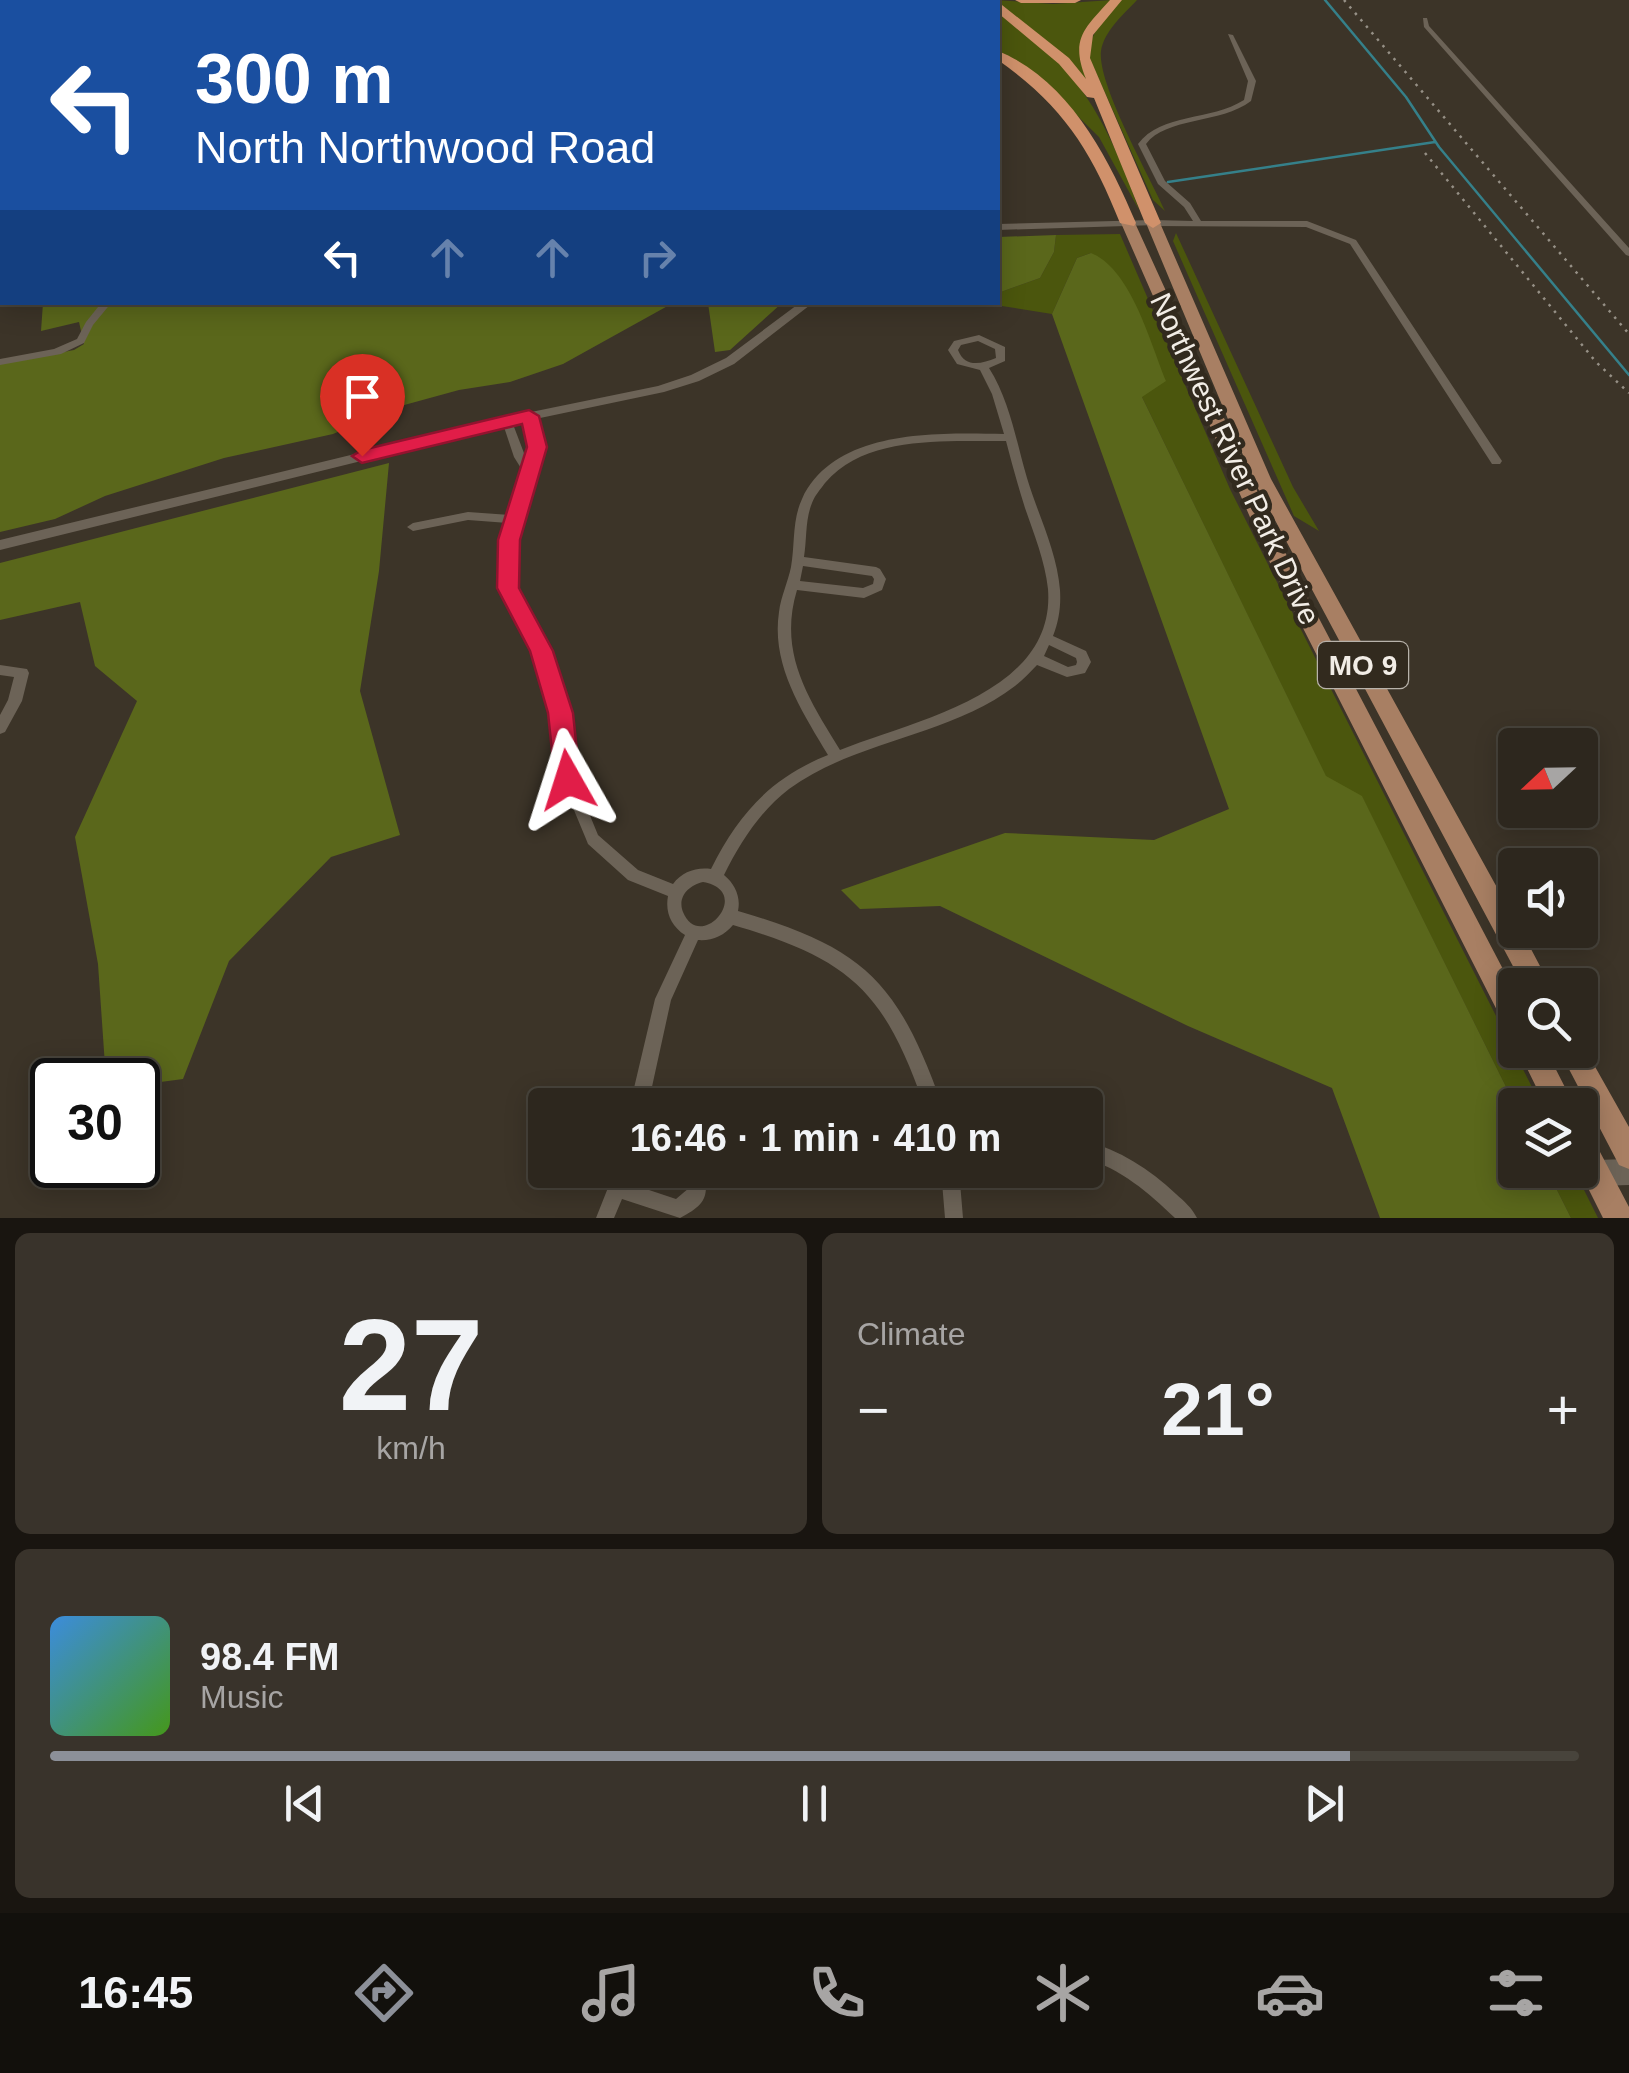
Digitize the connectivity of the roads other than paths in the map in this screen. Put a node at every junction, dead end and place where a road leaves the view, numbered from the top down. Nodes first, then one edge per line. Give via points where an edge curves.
1 (1022, 0) edge
2 (1075, 0) edge
3 (1116, 0) edge
4 (1000, 10) edge
5 (1425, 18) dead end
6 (1230, 35) dead end
7 (1000, 56) edge
8 (1104, 108) junction
9 (1128, 223) junction
10 (1152, 223) junction
11 (1198, 224) junction
12 (1000, 227) edge
13 (1629, 253) edge
14 (105, 305) edge
15 (805, 305) edge
16 (0, 362) edge
17 (983, 367) junction
18 (529, 416) junction
19 (507, 421) junction
20 (1010, 438) junction
21 (1496, 461) dead end
22 (532, 476) junction
23 (516, 520) junction
24 (413, 526) dead end
25 (0, 545) edge
26 (798, 562) junction
27 (792, 584) junction
28 (1046, 638) junction
29 (1035, 658) junction
30 (0, 670) edge
31 (0, 728) edge
32 (835, 754) junction
33 (716, 878) junction
34 (676, 893) junction
35 (729, 916) junction
36 (694, 932) junction
37 (1528, 968) edge
38 (1498, 986) edge
39 (1582, 1068) edge
40 (642, 1088) edge
41 (927, 1088) edge
42 (1103, 1153) edge
43 (1629, 1155) edge
44 (1598, 1172) edge
45 (1629, 1172) edge
46 (1598, 1178) edge
47 (618, 1188) edge
48 (638, 1188) edge
49 (698, 1188) edge
50 (952, 1188) edge
51 (605, 1218) edge
52 (954, 1218) edge
53 (1188, 1218) edge
54 (1619, 1218) edge

1 - 2 highway
3 - 8 highway via 1091,28 1084,48
4 - 8 highway, MO 9 via 1064,61
5 - 13 street
6 - 11 street via 1252,81 1248,100 1214,118 1158,127 1142,144 1160,182 1187,204
7 - 9 highway, Northwest River Park Drive / MO 9 via 1082,127
8 - 10 highway, Northwest River Park Drive / MO 9
9 - 10 street
9 - 12 street
9 - 38 main road, Northwest River Park Drive / MO 9 via 1281,566
10 - 11 street
10 - 37 main road, Northwest River Park Drive / MO 9 via 1262,479
11 - 21 street via 1307,224 1353,242
14 - 16 street via 81,342
15 - 18 street via 696,378
17 - 17 street via 1001,358 996,344 973,338 954,346 959,361
17 - 20 street
18 - 19 street
18 - 22 street via 537,447
19 - 22 street
19 - 25 street
20 - 26 street via 899,441 850,458 810,494
20 - 28 street via 1054,595
22 - 23 street
23 - 24 street via 468,516
23 - 34 street via 508,588 542,651 560,713 568,780 593,840 633,875
26 - 27 street
26 - 27 street via 876,572 878,587 864,593
27 - 32 street via 784,635 788,664
28 - 29 street
28 - 29 street via 1084,662 1067,672
29 - 32 street via 983,701
30 - 31 street via 22,673 22,683
32 - 33 street via 786,783 746,823
33 - 34 street via 690,880
33 - 35 street via 730,891
34 - 36 street via 678,921
35 - 36 street via 714,930
35 - 41 street via 790,932 850,965 905,1030
36 - 40 street via 663,999
39 - 43 main road
42 - 53 street via 1149,1180
44 - 45 main road
46 - 54 main road
47 - 51 street
48 - 49 street via 679,1209
50 - 52 street

